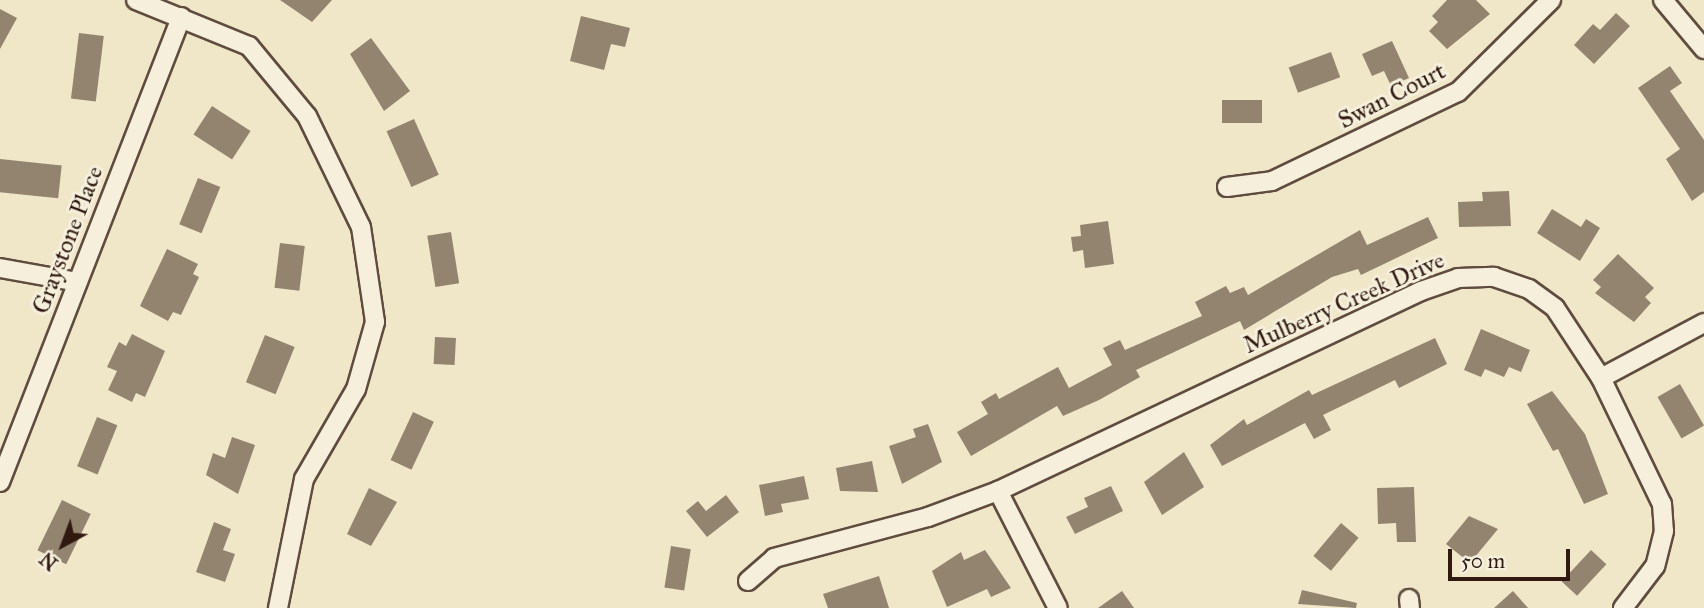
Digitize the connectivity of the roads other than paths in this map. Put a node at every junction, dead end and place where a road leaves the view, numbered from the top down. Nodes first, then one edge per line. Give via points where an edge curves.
1 (136, 0) edge
2 (1551, 0) edge
3 (1663, 0) edge
4 (181, 17) junction
5 (1704, 50) edge
6 (1227, 187) dead end
7 (0, 268) edge
8 (78, 282) junction
9 (1704, 323) edge
10 (1601, 378) junction
11 (0, 482) edge
12 (998, 491) junction
13 (748, 581) dead end
14 (278, 608) edge
15 (1058, 608) edge
16 (1623, 608) edge

1 - 4 street
2 - 6 street, Swan Court via 1458,92 1272,181
3 - 5 street
4 - 8 street, Graystone Place
4 - 14 street via 249,46 307,117 361,227 374,322 356,389 304,480
7 - 8 street
8 - 11 street, Graystone Place
9 - 10 street
10 - 12 street, Mulberry Creek Drive via 1555,308 1529,289 1494,277 1458,278
10 - 16 street, Mulberry Creek Drive via 1662,504 1664,531 1655,566
12 - 13 street, Mulberry Creek Drive via 928,517 774,558
12 - 15 street

